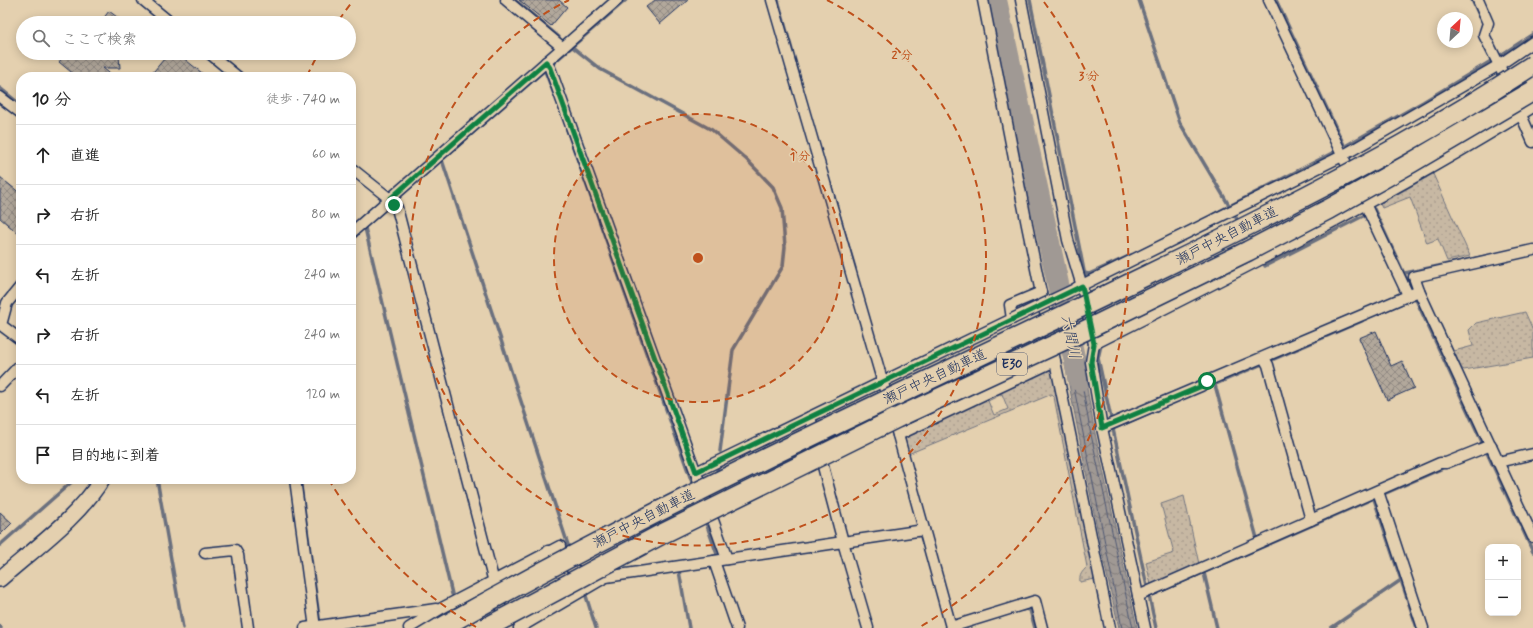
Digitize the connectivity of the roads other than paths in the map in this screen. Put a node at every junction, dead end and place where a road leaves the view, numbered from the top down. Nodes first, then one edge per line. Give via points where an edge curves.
1 (143, 0) edge
2 (506, 0) edge
3 (617, 0) edge
4 (772, 0) edge
5 (983, 0) edge
6 (1021, 0) edge
7 (1269, 0) edge
8 (1478, 0) edge
9 (162, 16) edge
10 (1533, 42) edge
11 (562, 47) junction
12 (217, 60) edge
13 (548, 65) junction
14 (1499, 65) junction
15 (1533, 65) edge
16 (232, 72) edge
17 (1533, 91) edge
18 (0, 96) edge
19 (1533, 107) edge
20 (16, 109) edge
21 (1520, 115) junction
22 (1533, 142) edge
23 (1342, 156) junction
24 (356, 172) edge
25 (392, 202) junction
26 (1365, 204) junction
27 (356, 229) edge
28 (1533, 250) edge
29 (1078, 287) junction
30 (16, 292) edge
31 (1041, 292) junction
32 (1414, 293) junction
33 (1012, 319) junction
34 (16, 336) edge
35 (1094, 344) junction
36 (1055, 361) junction
37 (1266, 361) junction
38 (16, 369) edge
39 (882, 382) junction
40 (0, 386) edge
41 (810, 417) junction
42 (1109, 425) junction
43 (898, 435) junction
44 (1486, 447) junction
45 (1533, 454) edge
46 (1498, 462) junction
47 (696, 472) junction
48 (99, 484) edge
49 (296, 484) edge
50 (1379, 495) junction
51 (1311, 520) junction
52 (924, 530) junction
53 (1533, 538) edge
54 (843, 542) junction
55 (560, 546) dead end
56 (548, 551) junction
57 (205, 553) dead end
58 (720, 560) junction
59 (606, 577) junction
60 (0, 578) edge
61 (493, 581) junction
62 (1144, 593) junction
63 (442, 608) junction
64 (315, 627) edge
65 (953, 627) edge
66 (248, 628) edge
67 (409, 628) edge
68 (441, 628) edge
69 (486, 628) edge
70 (506, 628) edge
71 (519, 628) edge
72 (737, 628) edge
73 (868, 628) edge
74 (1042, 628) edge
75 (1110, 628) edge
76 (1145, 628) edge
77 (1423, 628) edge

1 - 9 street
2 - 11 street
3 - 11 street
4 - 39 street
5 - 31 street
6 - 29 street
7 - 23 street
8 - 14 street via 1488,23 1484,35
10 - 14 street
11 - 13 street
12 - 16 street
13 - 25 street
13 - 47 street
14 - 21 street
14 - 23 street
15 - 68 highway, 瀬戸中央自動車道 / E30, bridge via 1402,145 1299,199 647,517 509,588
17 - 69 highway, 瀬戸中央自動車道 / E30, bridge via 1411,163 1248,251 905,414 653,539
18 - 20 street
19 - 21 street
21 - 22 street
21 - 26 street
23 - 26 street
23 - 29 street
24 - 25 street
25 - 27 street
25 - 61 street via 397,208
26 - 32 street
26 - 35 street
28 - 32 street via 1414,277
29 - 33 street, bridge
29 - 35 street
30 - 34 street via 7,303 1,325
31 - 33 street via 1010,304
31 - 36 street
32 - 37 street
32 - 44 street
33 - 39 street
35 - 42 street via 1091,362
36 - 43 street
36 - 75 street
37 - 42 street via 1207,381 1202,386
37 - 51 street
38 - 40 street
39 - 41 street
39 - 43 street
41 - 47 street
41 - 54 street
42 - 62 street
43 - 52 street
44 - 46 street
44 - 50 street via 1440,463
45 - 46 street
46 - 53 street
47 - 58 street
48 - 60 street via 72,516
49 - 64 street
50 - 51 street
50 - 77 street
51 - 62 street
52 - 54 street
52 - 65 street
54 - 58 street
54 - 73 street
55 - 56 street
56 - 59 street via 570,568 592,577
56 - 61 street
57 - 66 street via 235,550 238,555
58 - 59 street
58 - 72 street
59 - 71 street
61 - 63 street
61 - 70 street
62 - 76 street
63 - 64 street
63 - 67 street
65 - 74 street via 1035,601

